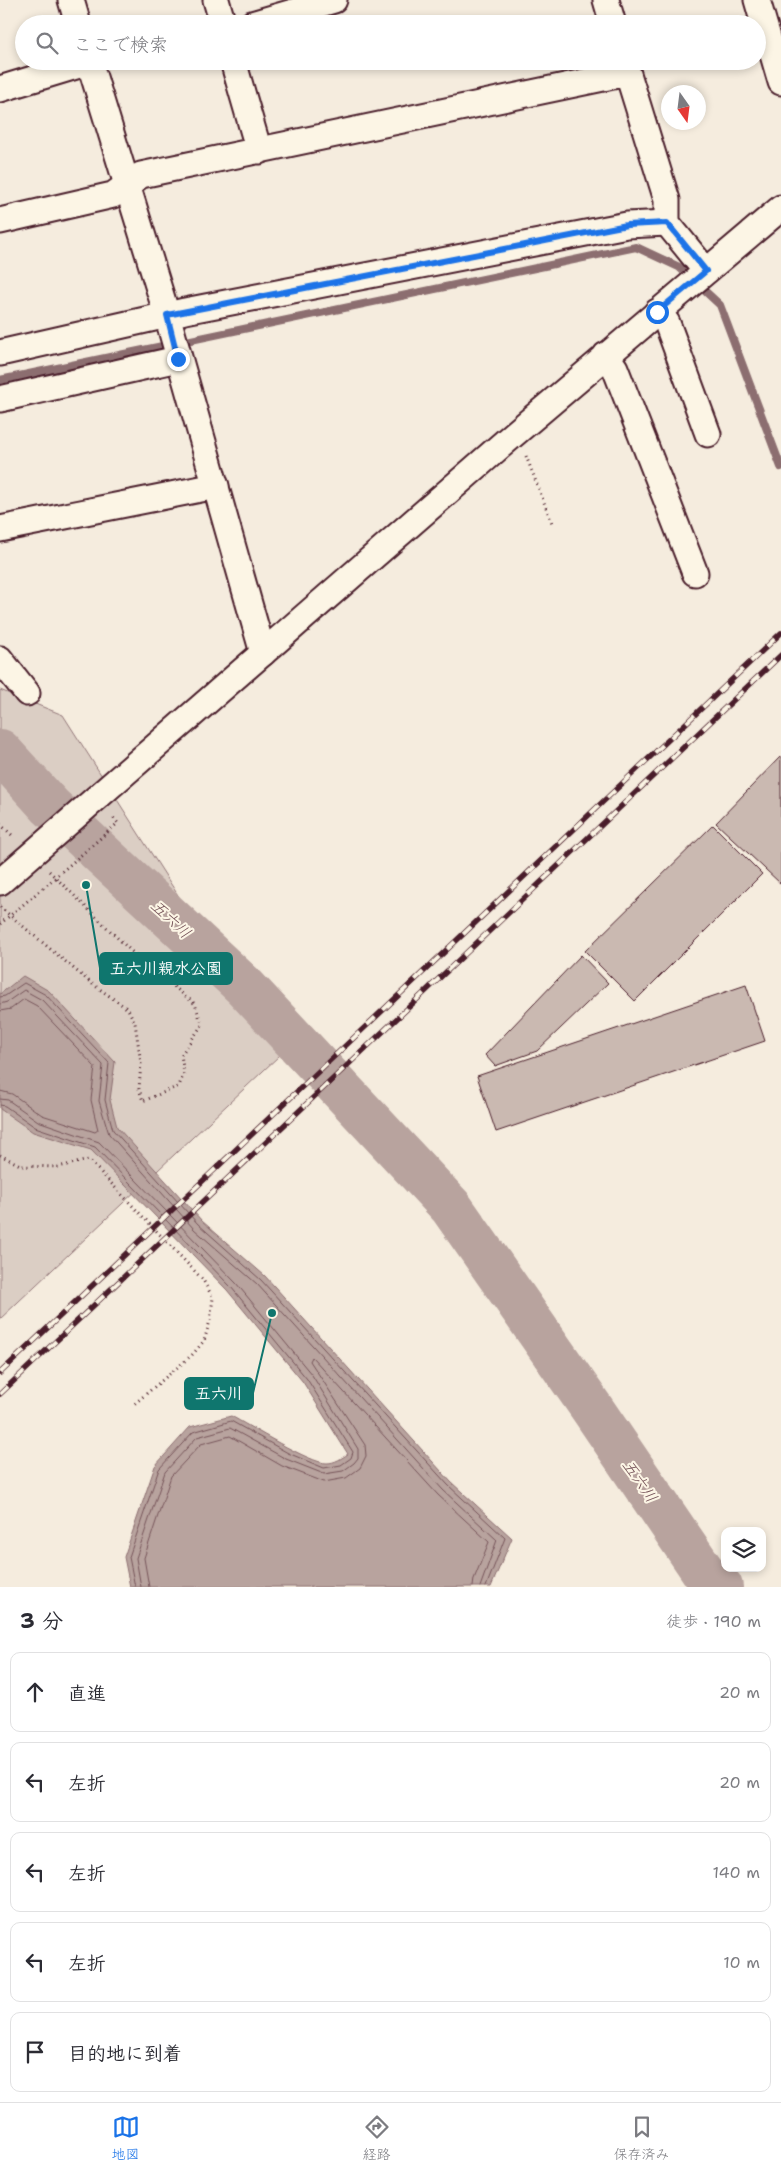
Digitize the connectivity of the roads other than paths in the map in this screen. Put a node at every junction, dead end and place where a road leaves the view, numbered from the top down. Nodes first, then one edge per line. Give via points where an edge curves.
1 (70, 0) edge
2 (216, 0) edge
3 (334, 0) edge
4 (606, 0) edge
5 (757, 0) edge
6 (75, 15) edge
7 (220, 15) edge
8 (283, 15) edge
9 (610, 15) edge
10 (761, 15) edge
11 (766, 31) edge
12 (63, 70) edge
13 (91, 70) edge
14 (236, 70) edge
15 (613, 70) edge
16 (627, 70) edge
17 (781, 82) edge
18 (0, 89) edge
19 (259, 151) junction
20 (126, 186) junction
21 (781, 208) edge
22 (0, 221) edge
23 (667, 223) junction
24 (706, 271) junction
25 (657, 312) junction
26 (167, 315) junction
27 (0, 354) edge
28 (606, 356) junction
29 (178, 359) junction
30 (0, 399) edge
31 (708, 434) dead end
32 (216, 486) junction
33 (0, 528) edge
34 (695, 573) dead end
35 (263, 653) junction
36 (0, 659) edge
37 (27, 693) dead end
38 (0, 882) edge

1 - 6 street
2 - 7 street
3 - 8 street
4 - 9 street
5 - 10 street
11 - 17 street
12 - 18 street
13 - 20 street
14 - 19 street
15 - 19 street
16 - 23 street via 667,200
19 - 20 street via 141,175
20 - 22 street via 112,195
20 - 26 street
21 - 24 street
23 - 24 street
23 - 26 street via 627,225
24 - 25 street
25 - 28 street
25 - 31 street via 667,323
26 - 27 street
26 - 29 street
28 - 34 street via 615,368
28 - 35 street
29 - 30 street
29 - 32 street
32 - 33 street
32 - 35 street
35 - 38 street
36 - 37 street

